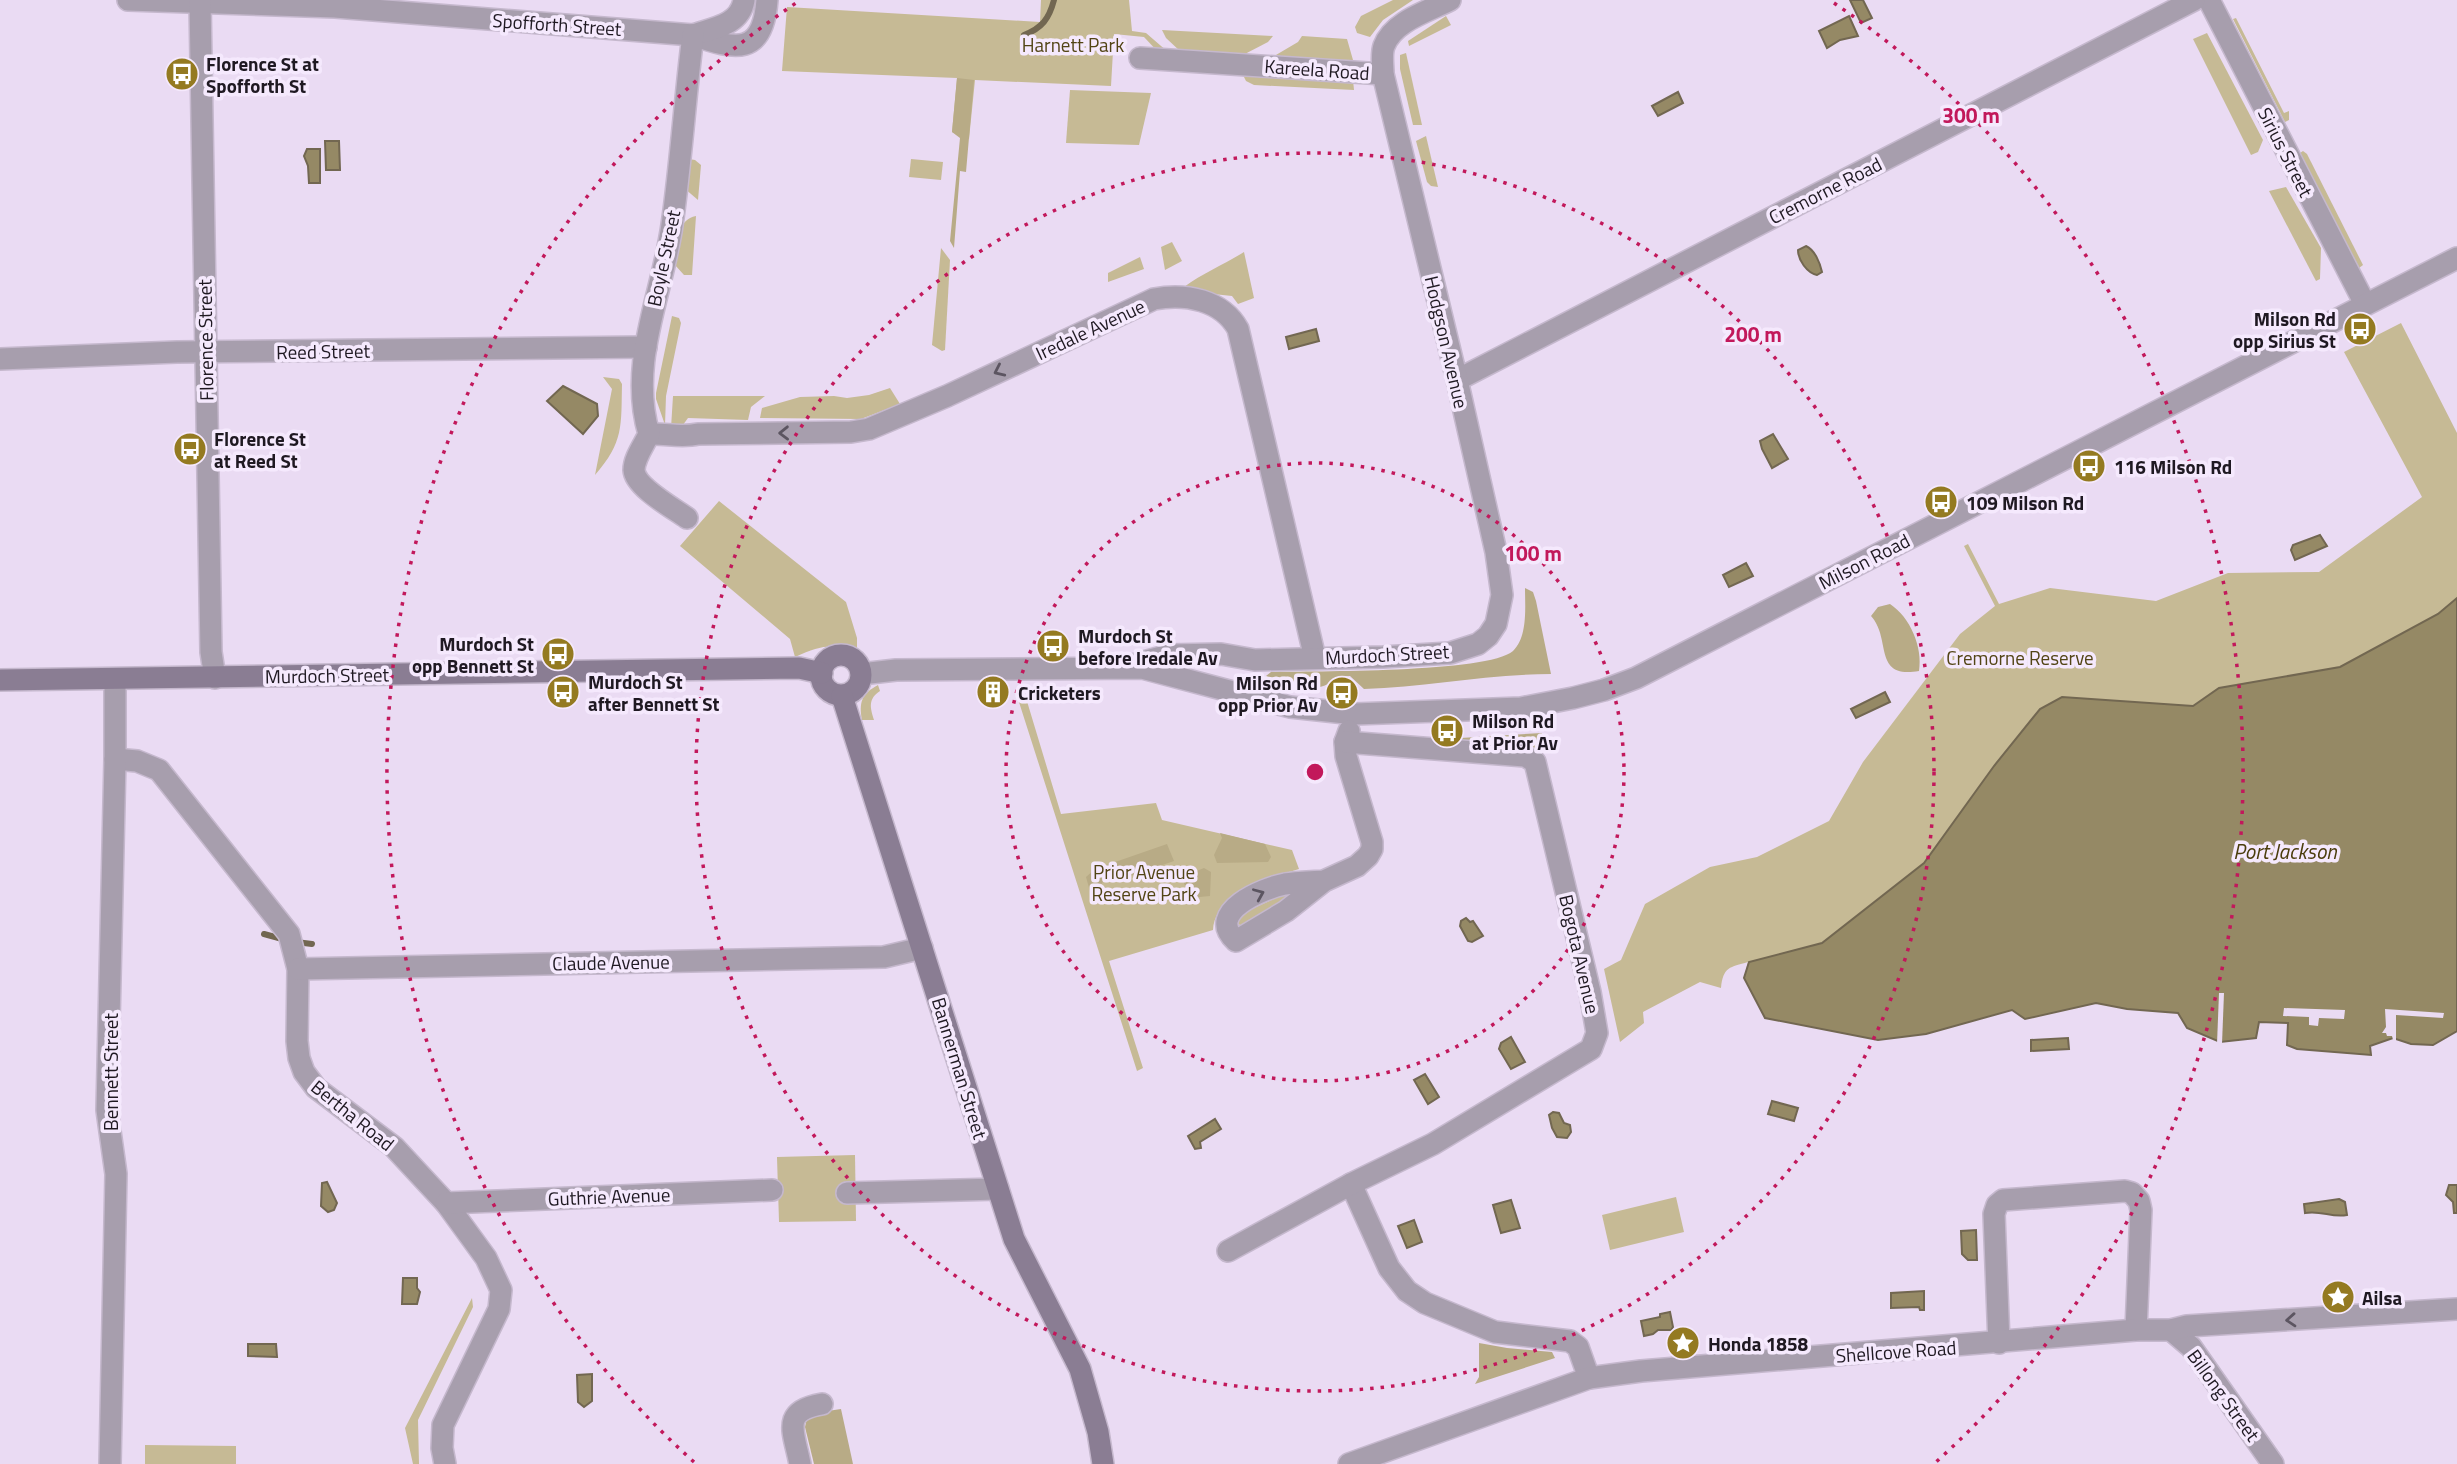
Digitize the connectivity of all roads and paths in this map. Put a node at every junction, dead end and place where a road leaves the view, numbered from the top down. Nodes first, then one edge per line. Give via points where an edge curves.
1 (128, 0) edge
2 (744, 0) edge
3 (767, 0) edge
4 (1450, 0) edge
5 (2194, 0) edge
6 (2209, 0) edge
7 (201, 2) junction
8 (693, 35) junction
9 (1140, 58) dead end
10 (1383, 74) junction
11 (2457, 258) edge
12 (2365, 304) junction
13 (646, 347) junction
14 (205, 352) junction
15 (0, 359) edge
16 (1457, 380) junction
17 (649, 434) junction
18 (687, 518) dead end
19 (1500, 611) joint
20 (1315, 658) junction
21 (1255, 660) junction
22 (1124, 667) junction
23 (821, 673) junction
24 (861, 674) junction
25 (215, 678) junction
26 (0, 680) edge
27 (115, 680) junction
28 (1233, 692) junction
29 (842, 695) junction
30 (1355, 714) junction
31 (1346, 742) junction
32 (115, 759) junction
33 (1324, 881) dead end
34 (922, 948) junction
35 (298, 968) junction
36 (1351, 1184) junction
37 (998, 1189) junction
38 (772, 1190) dead end
39 (847, 1193) dead end
40 (446, 1203) junction
41 (1228, 1251) dead end
42 (2457, 1309) edge
43 (2136, 1330) junction
44 (2171, 1330) junction
45 (1999, 1343) junction
46 (1590, 1378) junction
47 (822, 1404) dead end
48 (1098, 1432) junction
49 (110, 1464) edge
50 (445, 1464) edge
51 (800, 1464) edge
52 (1103, 1464) edge
53 (1110, 1464) edge
54 (1349, 1464) edge
55 (2273, 1464) edge

1 - 7 street, Spofforth Street
2 - 8 street via 737,18
3 - 8 street via 762,31 752,42 724,46
4 - 10 street, Kareela Road via 1391,34 1384,47
5 - 16 street, Cremorne Road
6 - 12 street, Sirius Street
7 - 8 street, Spofforth Street via 335,7
7 - 14 street, Florence Street
8 - 13 street, Boyle Street via 672,228
9 - 10 street, Kareela Road
10 - 16 street, Hodgson Avenue
11 - 12 street, Milson Road
12 - 30 street, Milson Road via 1636,678 1584,696 1521,708
13 - 14 street, Reed Street
13 - 17 street, Boyle Street via 641,389
14 - 15 street, Reed Street
14 - 25 street, Florence Street
16 - 19 street, Hodgson Avenue via 1501,578
17 - 18 street via 634,473 640,485
20 -> 17 street, Iredale Avenue via 1238,329 1218,306 1174,296 1154,299 869,429 679,437
19 - 20 street, Murdoch Street via 1488,636 1465,649
20 - 21 street, Murdoch Street
21 - 22 street, Murdoch Street via 1221,654 1169,655
21 - 28 street via 1244,669
22 - 24 street, Murdoch Street
22 - 28 street, Murdoch Street via 1159,671
23 - 24 main road via 826,662 842,656 853,660
23 - 25 main road, Murdoch Street via 799,668
23 - 29 main road via 829,691
24 - 29 main road via 854,691
25 - 27 main road, Murdoch Street
26 - 27 main road, Murdoch Street
27 - 32 street, Bennett Street
28 - 30 street, Milson Road via 1290,707
29 - 34 main road, Bannerman Street
30 - 31 street
31 - 33 street via 1348,766 1372,849 1357,866
31 - 36 street, Bogota Avenue via 1525,756 1535,762 1597,1033 1591,1049 1433,1144
32 - 35 street, Bertha Road via 159,770 289,934
32 - 49 street, Bennett Street via 107,1110 116,1174
34 - 35 street, Claude Avenue via 884,957
34 - 37 main road, Bannerman Street
35 - 40 street, Bertha Road via 297,1041 303,1072 316,1088 394,1147
36 - 41 street, Bogota Avenue
36 - 46 street via 1389,1268 1407,1291 1495,1332 1570,1341 1578,1347
37 - 39 street
37 - 48 main road, Bannerman Street via 1018,1250 1080,1369
38 - 40 street, Guthrie Avenue
40 - 50 street, Bertha Road via 486,1258 501,1290 499,1310 443,1425
42 -> 44 street, Shellcove Road
43 - 44 street, Shellcove Road
43 - 45 street, Shellcove Road
43 - 45 street via 2141,1210 2132,1193 2003,1200 1994,1214
44 - 55 street, Billong Street via 2191,1347
45 - 46 street, Shellcove Road
46 - 54 street, Shellcove Road
47 - 51 street via 806,1407 794,1418
48 - 52 main road, Bannerman Street
48 - 53 main road, Bannerman Street

